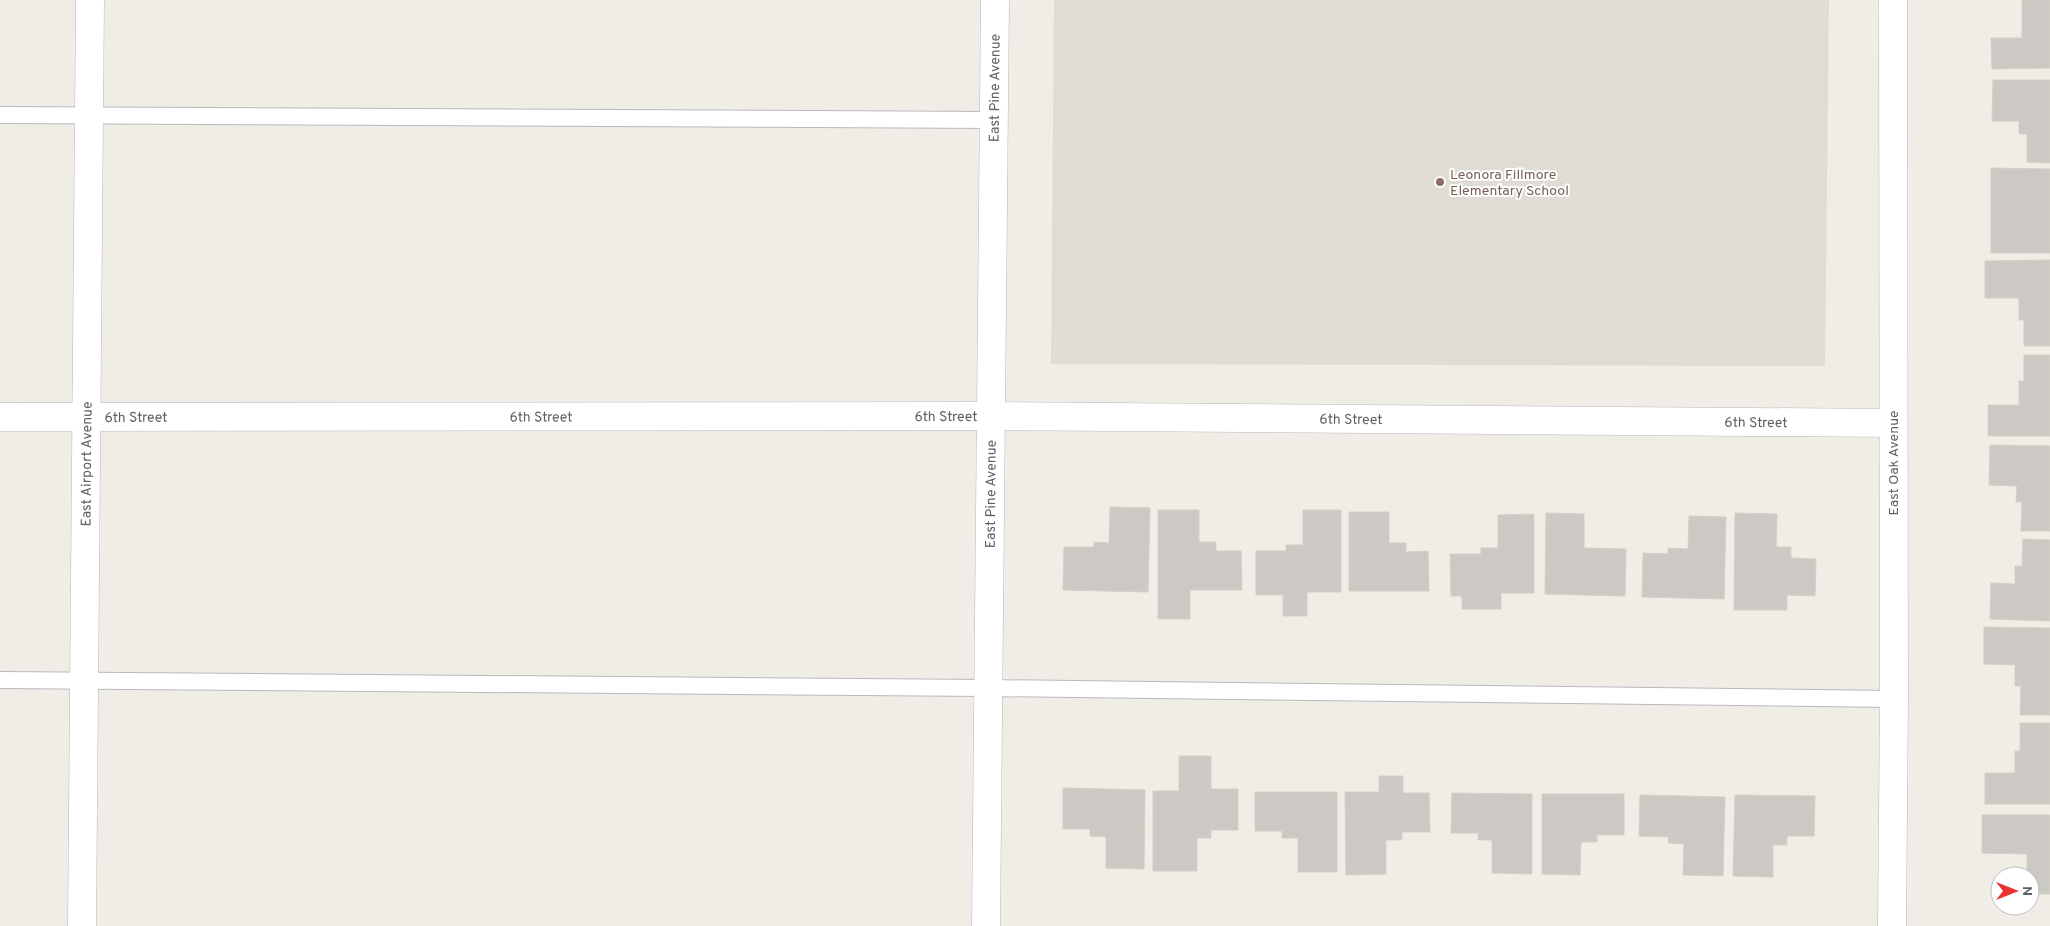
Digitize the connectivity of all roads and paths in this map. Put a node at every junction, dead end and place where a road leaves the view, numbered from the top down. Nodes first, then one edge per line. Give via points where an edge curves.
1 (90, 0) edge
2 (995, 0) edge
3 (1893, 0) edge
4 (0, 115) edge
5 (89, 116) junction
6 (995, 120) junction
7 (0, 416) edge
8 (990, 416) junction
9 (86, 417) junction
10 (1892, 423) junction
11 (0, 680) edge
12 (85, 680) junction
13 (987, 688) junction
14 (1894, 699) junction
15 (82, 926) edge
16 (986, 926) edge
17 (1892, 926) edge

1 - 5 street, East Airport Avenue
2 - 6 street, East Pine Avenue
3 - 10 street, East Oak Avenue
4 - 5 lane
5 - 6 lane
5 - 9 street, East Airport Avenue
6 - 8 street, East Pine Avenue
7 - 9 street, 6th Street
8 - 9 street, 6th Street
8 - 10 street, 6th Street
8 - 13 street, East Pine Avenue
9 - 12 street, East Airport Avenue
10 - 14 street, East Oak Avenue
11 - 12 lane
12 - 13 lane
12 - 15 street, East Airport Avenue
13 - 14 lane
13 - 16 street, East Pine Avenue
14 - 17 street, East Oak Avenue

